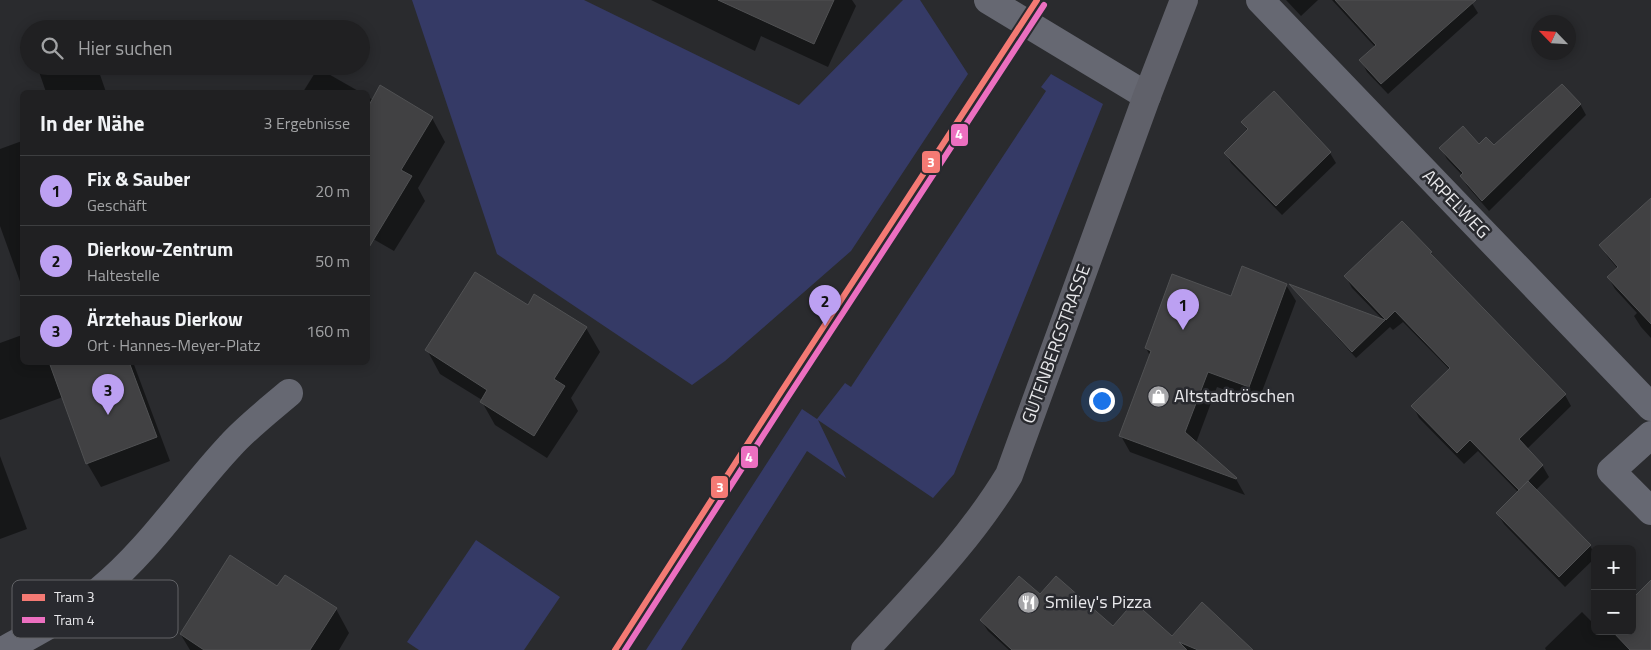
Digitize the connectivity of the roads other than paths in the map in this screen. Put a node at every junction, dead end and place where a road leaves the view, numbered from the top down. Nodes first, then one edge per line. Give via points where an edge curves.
1 (988, 0) edge
2 (1184, 0) edge
3 (1260, 0) edge
4 (1147, 96) junction
5 (289, 393) dead end
6 (1651, 407) edge
7 (1651, 435) edge
8 (1651, 511) edge
9 (111, 580) edge
10 (25, 638) edge
11 (872, 648) edge
12 (4, 650) edge

1 - 4 street
2 - 4 street, GUTENBERGSTRASSE
3 - 6 street, ARPELWEG
4 - 11 street, GUTENBERGSTRASSE via 1009,475 963,541
5 - 9 street via 230,445
7 - 8 street via 1611,471
10 - 12 street

